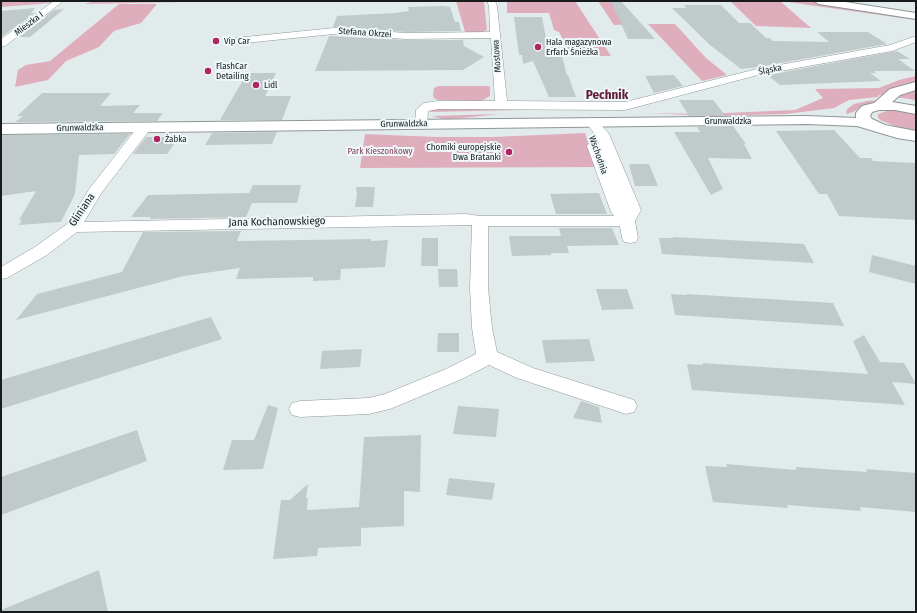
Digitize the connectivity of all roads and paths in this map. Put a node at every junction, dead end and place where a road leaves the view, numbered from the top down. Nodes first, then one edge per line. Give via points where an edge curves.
1 (819, 1) edge
2 (847, 1) edge
3 (57, 3) dead end
4 (494, 3) edge
5 (916, 10) edge
6 (916, 16) edge
7 (496, 35) junction
8 (916, 39) edge
9 (235, 41) dead end
10 (1, 44) edge
11 (912, 87) edge
12 (501, 105) junction
13 (879, 106) junction
14 (618, 107) junction
15 (914, 110) edge
16 (868, 120) junction
17 (591, 122) junction
18 (623, 122) junction
19 (421, 124) junction
20 (145, 127) junction
21 (1, 129) edge
22 (897, 133) junction
23 (916, 136) edge
24 (916, 143) edge
25 (480, 221) junction
26 (627, 221) junction
27 (73, 227) junction
28 (630, 238) dead end
29 (1, 274) edge
30 (487, 356) junction
31 (626, 406) dead end
32 (300, 409) dead end

1 - 6 street
2 - 5 street
3 - 10 street, Mieszka I
4 - 7 street, Mostowa
7 - 9 street, Stefana Okrzei via 406,36 334,31
7 - 12 street, Mostowa
8 - 14 street, Śląska via 892,48 731,78
11 - 13 street via 891,94
11 - 15 street via 903,100
12 - 14 street, Śląska
12 - 19 street, Śląska via 428,106 422,110
13 - 15 street
13 - 16 street via 866,109 863,113
14 - 18 street
16 - 18 street, Grunwaldzka
16 - 22 street, Grunwaldzka
17 - 18 street, Grunwaldzka
17 - 19 street, Grunwaldzka
17 - 26 street, Wschodnia via 590,135 619,212
19 - 20 street, Grunwaldzka
20 - 21 street, Grunwaldzka
20 - 27 street, Gliniana via 95,191
22 - 23 street
22 - 24 street
25 - 26 street, Jana Kochanowskiego
25 - 27 street, Jana Kochanowskiego via 466,219
25 - 30 street via 479,288
26 - 28 street, Wschodnia
27 - 29 street, Gliniana via 41,251
30 - 31 street via 525,373
30 - 32 street via 454,374 390,401 369,406

